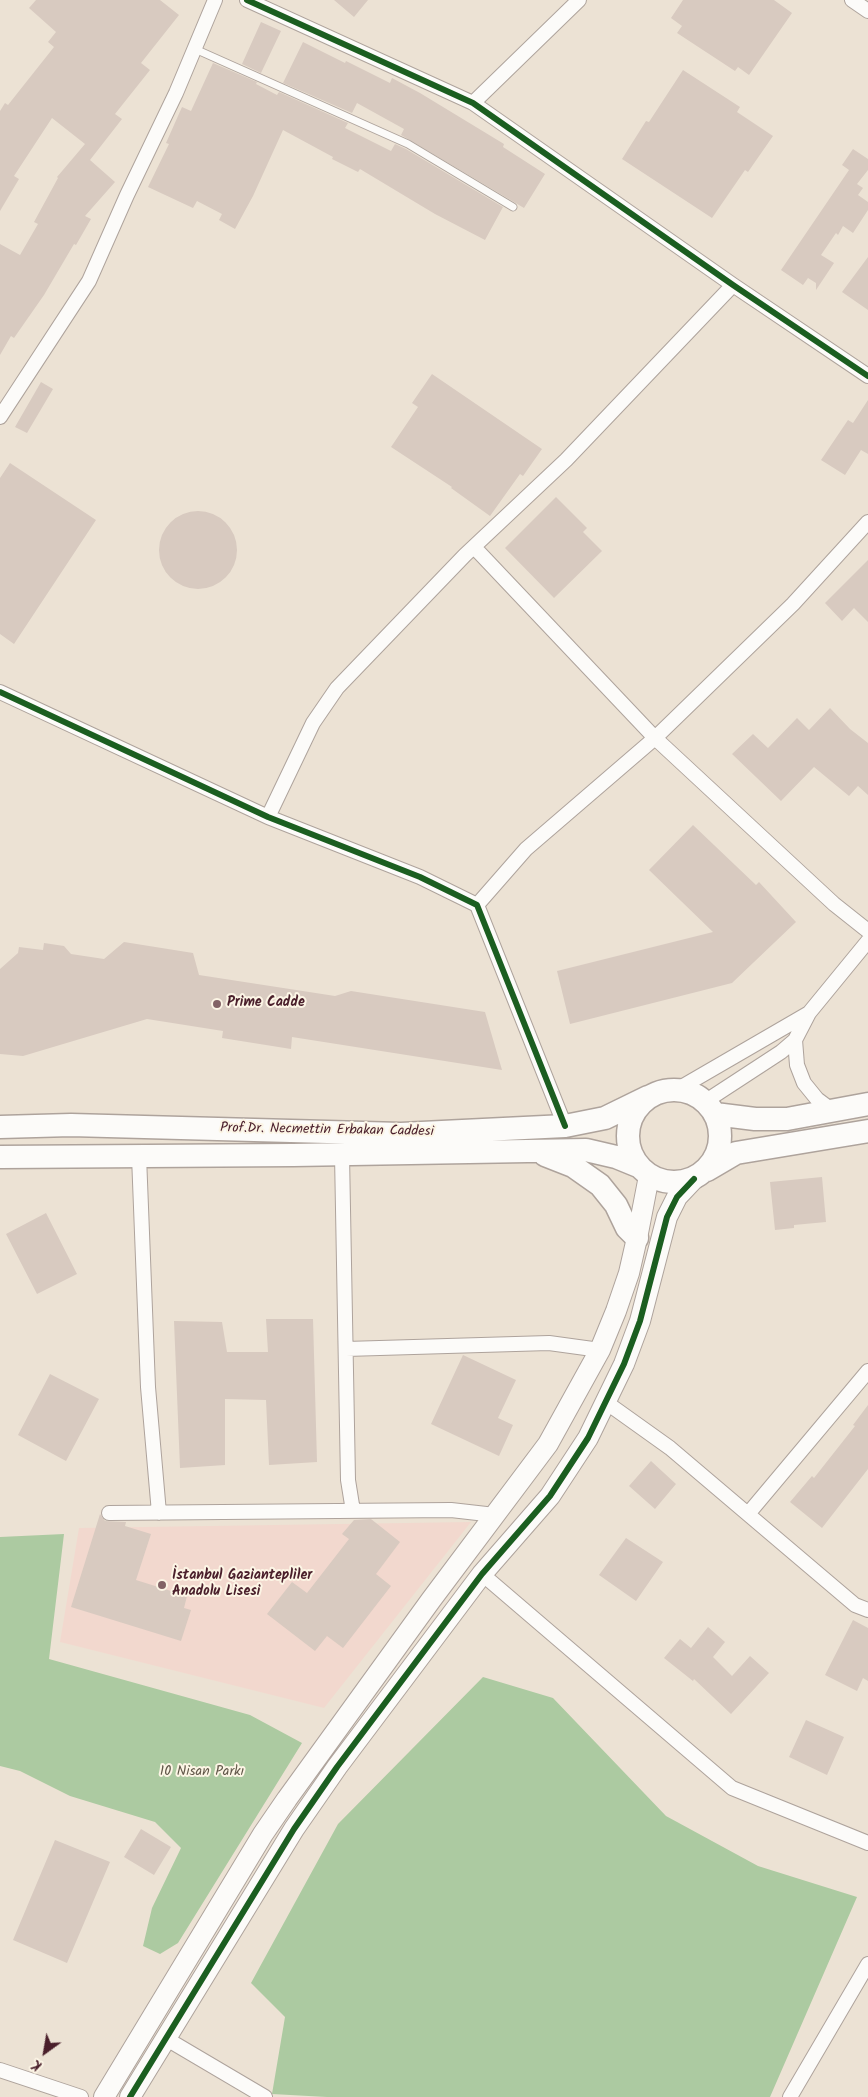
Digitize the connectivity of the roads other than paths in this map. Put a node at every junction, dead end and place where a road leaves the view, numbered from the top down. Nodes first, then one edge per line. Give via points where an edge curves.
1 (215, 0) edge
2 (247, 0) edge
3 (579, 0) edge
4 (852, 0) edge
5 (868, 11) edge
6 (195, 49) junction
7 (473, 103) junction
8 (513, 207) dead end
9 (733, 285) junction
10 (868, 376) edge
11 (0, 417) edge
12 (868, 522) edge
13 (474, 547) junction
14 (0, 692) edge
15 (656, 738) junction
16 (268, 817) junction
17 (477, 905) junction
18 (868, 931) edge
19 (868, 940) edge
20 (809, 1013) junction
21 (794, 1040) junction
22 (678, 1089) junction
23 (648, 1097) junction
24 (868, 1104) edge
25 (711, 1108) junction
26 (833, 1111) junction
27 (565, 1126) junction
28 (0, 1128) edge
29 (868, 1131) edge
30 (540, 1151) junction
31 (342, 1154) junction
32 (0, 1156) edge
33 (139, 1156) junction
34 (644, 1171) junction
35 (700, 1175) junction
36 (637, 1238) junction
37 (346, 1349) junction
38 (600, 1350) junction
39 (868, 1371) edge
40 (607, 1403) junction
41 (353, 1510) junction
42 (159, 1512) junction
43 (109, 1513) dead end
44 (748, 1514) junction
45 (495, 1515) junction
46 (482, 1574) junction
47 (868, 1610) edge
48 (868, 1843) edge
49 (868, 1964) edge
50 (165, 2038) junction
51 (0, 2070) edge
52 (81, 2097) edge
53 (104, 2097) edge
54 (130, 2097) edge
55 (265, 2097) edge
56 (790, 2097) edge

1 - 6 street
2 - 7 street
3 - 7 street
4 - 5 street
6 - 8 lane via 408,144
6 - 11 street via 89,282
7 - 9 street
9 - 10 street
9 - 13 street via 566,460
12 - 15 street via 793,604
13 - 15 street
13 - 16 street via 337,688 313,723
14 - 16 street
15 - 17 street via 526,849
15 - 18 street via 834,904
16 - 17 street via 420,877
17 - 27 street
19 - 20 street
20 - 21 street
20 - 22 street
21 - 25 street
21 - 26 street via 797,1065 804,1083
22 - 23 main road
22 - 25 main road via 693,1093
23 - 27 main road, Prof.Dr. Necmettin Erbakan Caddesi via 605,1118
23 - 34 main road via 630,1121 627,1137 630,1152
24 - 26 main road
25 - 26 main road via 755,1119 787,1119
25 - 35 main road via 720,1128 721,1144 716,1158
27 - 28 main road, Prof.Dr. Necmettin Erbakan Caddesi via 401,1134 71,1125
29 - 35 main road via 736,1154
30 - 31 main road, Prof.Dr. Necmettin Erbakan Caddesi
30 - 34 main road, Prof.Dr. Necmettin Erbakan Caddesi via 586,1150 616,1157
30 - 36 main road via 573,1166 600,1185
31 - 33 main road, Prof.Dr. Necmettin Erbakan Caddesi
31 - 37 street
32 - 33 main road, Prof.Dr. Necmettin Erbakan Caddesi
33 - 42 street via 148,1387
34 - 35 main road via 664,1182 679,1183
34 - 36 street
35 - 40 street via 677,1197 667,1217 640,1321
36 - 38 street via 616,1312
37 - 38 street via 549,1343
37 - 41 street via 348,1480
38 - 45 street via 548,1444
39 - 44 street
40 - 44 street via 670,1448
40 - 46 street via 555,1489
41 - 42 street
41 - 45 street via 451,1510
42 - 43 street
44 - 47 street via 855,1605
45 - 53 street via 324,1745 263,1834
46 - 48 street via 732,1788
46 - 50 street via 294,1829
49 - 56 street
50 - 54 street
50 - 55 street
51 - 52 street

